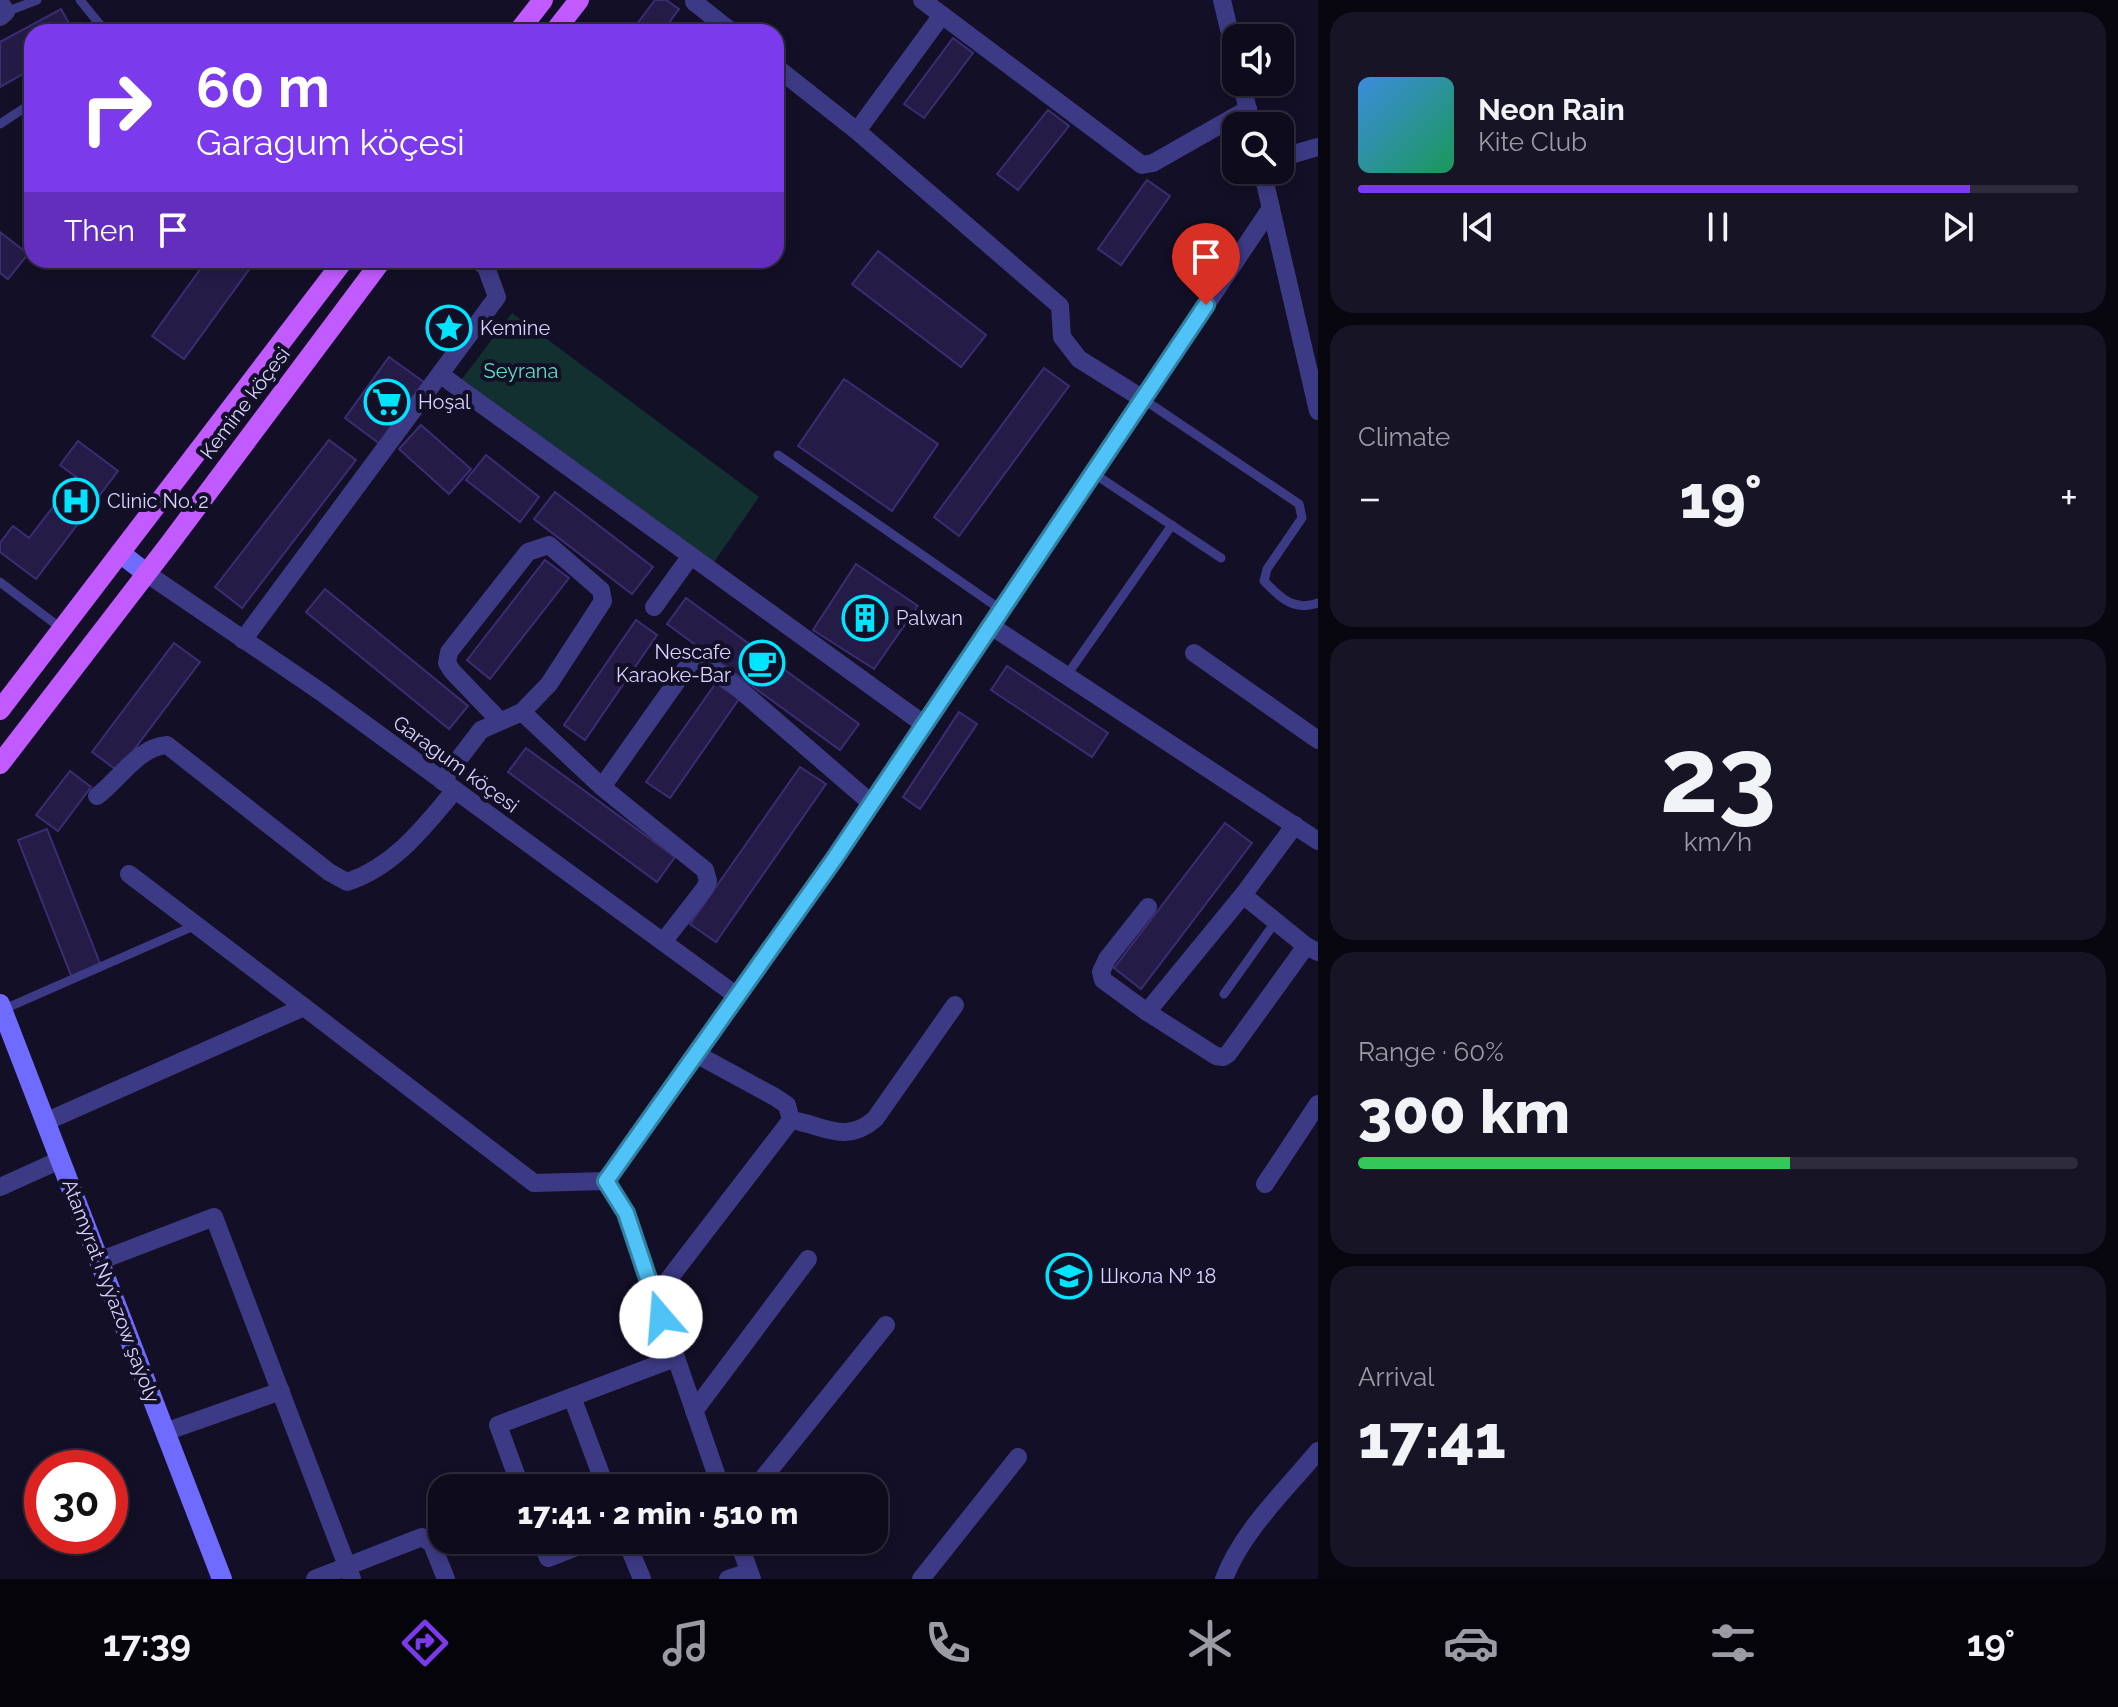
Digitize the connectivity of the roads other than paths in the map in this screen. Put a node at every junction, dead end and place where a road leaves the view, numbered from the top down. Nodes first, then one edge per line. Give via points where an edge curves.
1 (37, 0) edge
2 (80, 0) edge
3 (543, 0) edge
4 (579, 0) edge
5 (1222, 0) edge
6 (694, 2) dead end
7 (934, 6) edge
8 (2, 10) edge
9 (100, 24) edge
10 (524, 24) edge
11 (560, 24) edge
12 (722, 24) edge
13 (1228, 24) edge
14 (784, 73) edge
15 (24, 108) edge
16 (0, 124) edge
17 (857, 131) junction
18 (1222, 131) edge
19 (1318, 147) edge
20 (1294, 154) edge
21 (1265, 184) edge
22 (1271, 208) junction
23 (338, 268) edge
24 (376, 268) edge
25 (486, 268) edge
26 (441, 375) junction
27 (1143, 399) junction
28 (1317, 399) edge
29 (778, 455) dead end
30 (1093, 473) junction
31 (1172, 525) junction
32 (120, 553) junction
33 (690, 557) junction
34 (1221, 558) dead end
35 (146, 573) junction
36 (0, 582) edge
37 (1318, 603) edge
38 (654, 607) dead end
39 (996, 618) junction
40 (62, 629) junction
41 (243, 640) junction
42 (1194, 653) dead end
43 (1067, 675) junction
44 (0, 710) edge
45 (522, 712) junction
46 (500, 721) junction
47 (925, 725) junction
48 (1318, 740) edge
49 (0, 764) edge
50 (448, 785) junction
51 (602, 787) junction
52 (97, 796) dead end
53 (871, 803) junction
54 (1295, 825) junction
55 (1318, 841) edge
56 (129, 874) dead end
57 (1243, 895) junction
58 (1148, 907) dead end
59 (1276, 921) junction
60 (196, 925) junction
61 (663, 942) junction
62 (1312, 949) edge
63 (1224, 994) dead end
64 (737, 996) junction
65 (955, 1005) dead end
66 (1, 1007) edge
67 (304, 1007) junction
68 (1147, 1012) junction
69 (696, 1054) junction
70 (1318, 1104) edge
71 (791, 1120) junction
72 (45, 1122) junction
73 (60, 1160) junction
74 (606, 1181) junction
75 (1265, 1184) dead end
76 (0, 1187) edge
77 (808, 1259) dead end
78 (99, 1261) junction
79 (655, 1297) junction
80 (886, 1325) dead end
81 (675, 1358) junction
82 (281, 1391) junction
83 (572, 1397) junction
84 (694, 1411) junction
85 (165, 1432) junction
86 (1318, 1451) edge
87 (1018, 1457) dead end
88 (516, 1474) edge
89 (601, 1474) edge
90 (716, 1474) edge
91 (766, 1474) edge
92 (632, 1554) edge
93 (743, 1554) edge
94 (350, 1572) edge
95 (750, 1575) edge
96 (222, 1579) edge
97 (315, 1579) edge
98 (446, 1579) edge
99 (642, 1579) edge
100 (728, 1579) edge
101 (921, 1579) edge
102 (1224, 1579) edge

1 - 8 lane
2 - 9 lane
3 - 10 main road
4 - 11 main road
5 - 13 street
6 - 12 street
7 - 17 street
7 - 18 street via 1142,165
14 - 17 street
15 - 16 lane
17 - 27 street via 1060,306 1062,337 1079,359
19 - 20 street
21 - 22 street
22 - 27 street
22 - 28 street
23 - 32 main road, Kemine köçesi
24 - 35 main road, Kemine köçesi
25 - 26 street via 497,297
26 - 33 street
26 - 41 street
27 - 30 street
27 - 37 lane via 1299,504 1302,518 1264,581 1287,603
29 - 39 lane
30 - 31 lane
30 - 39 street
31 - 34 lane
31 - 43 lane
32 - 35 street
32 - 40 main road, Kemine köçesi
33 - 38 street
33 - 47 street
35 - 41 street, Garagum köçesi
35 - 49 main road, Kemine köçesi
36 - 40 lane
39 - 43 street
39 - 47 street
40 - 44 main road, Kemine köçesi
41 - 50 street, Garagum köçesi
42 - 48 street
43 - 54 street
45 - 46 street
45 - 46 street via 549,684 603,601 601,590 549,545 528,552 449,652 452,671
45 - 51 street
46 - 50 street via 481,730
47 - 53 street
50 - 52 street via 414,839 370,875 347,882 167,745 145,751
50 - 61 street, Garagum köçesi
51 - 53 street via 687,667 700,660
51 - 61 street via 691,857 707,876 705,888
53 - 64 street
54 - 55 street
54 - 57 street
56 - 60 street
57 - 59 street
57 - 68 street
58 - 68 street via 1101,972 1112,988
59 - 62 street
59 - 63 lane
60 - 66 lane
60 - 67 street
61 - 64 street, Garagum köçesi
62 - 68 street via 1223,1057
64 - 69 street
65 - 71 street via 865,1127 845,1134
66 - 72 street, Atamyrat Nyýazow şaýoly
67 - 72 street
67 - 74 street via 534,1183
69 - 71 street via 787,1105
69 - 74 street
70 - 75 street
71 - 79 street
72 - 73 street, Atamyrat Nyýazow şaýoly
73 - 76 street
73 - 78 street, Atamyrat Nyýazow şaýoly
74 - 79 street via 626,1213
77 - 84 street
78 - 82 street via 214,1217
78 - 85 street, Atamyrat Nyýazow şaýoly
79 - 81 street
80 - 91 street
81 - 83 street
81 - 84 street
82 - 85 street
82 - 94 street
83 - 88 street via 498,1425
83 - 89 street
84 - 90 street
85 - 96 street, Atamyrat Nyýazow şaýoly
86 - 102 street via 1249,1535
87 - 101 street
92 - 99 street
93 - 95 street
94 - 97 street
94 - 98 street via 422,1537 432,1544
95 - 100 street

